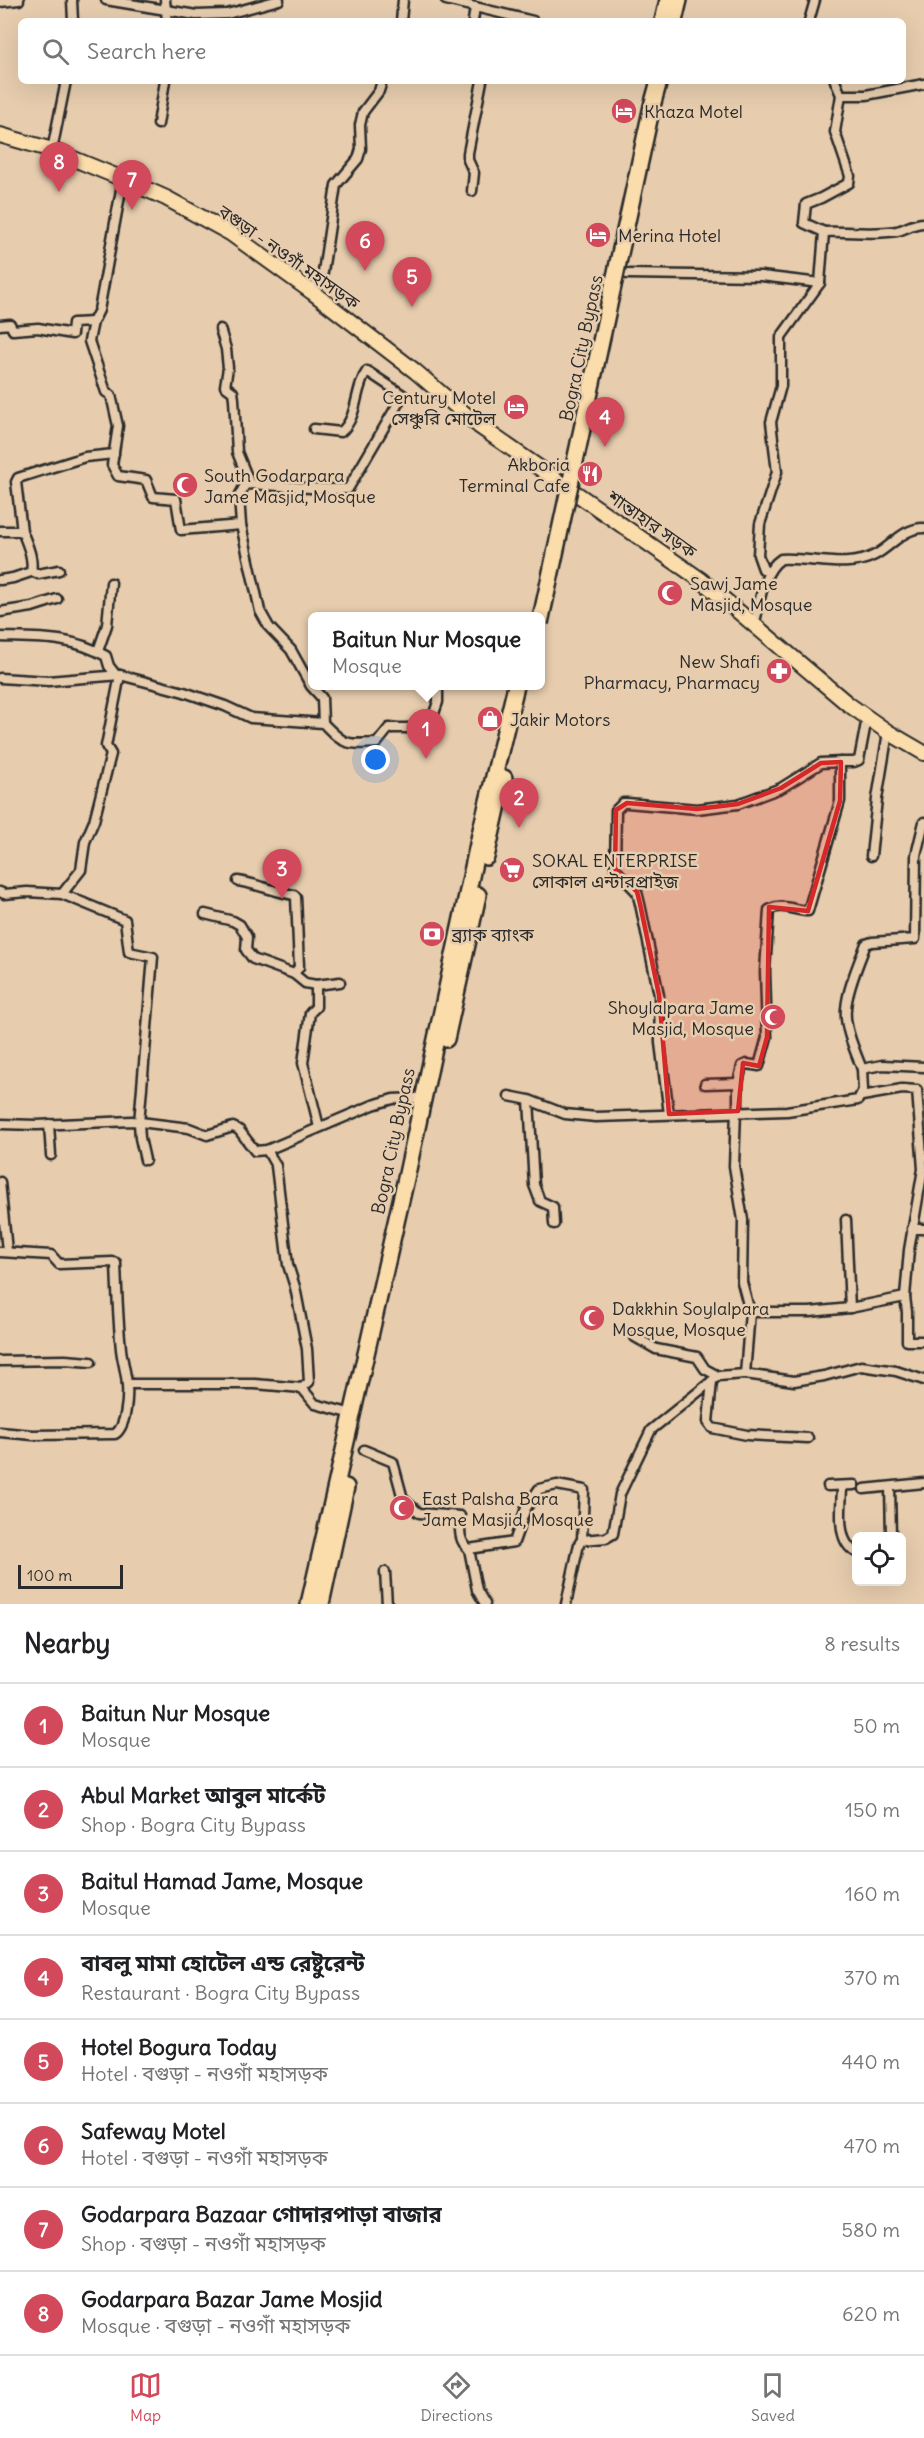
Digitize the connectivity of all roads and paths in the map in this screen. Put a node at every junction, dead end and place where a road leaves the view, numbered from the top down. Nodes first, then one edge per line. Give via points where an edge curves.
1 (19, 0) edge
2 (72, 0) edge
3 (106, 0) edge
4 (165, 0) edge
5 (279, 0) edge
6 (403, 0) edge
7 (446, 0) edge
8 (668, 0) edge
9 (679, 0) edge
10 (815, 0) edge
11 (0, 2) edge
12 (475, 7) junction
13 (166, 10) junction
14 (73, 18) edge
15 (167, 18) edge
16 (401, 18) edge
17 (473, 18) edge
18 (521, 18) edge
19 (664, 18) edge
20 (675, 18) edge
21 (810, 18) edge
22 (65, 84) edge
23 (165, 84) edge
24 (381, 84) edge
25 (481, 84) edge
26 (650, 84) edge
27 (658, 84) edge
28 (836, 84) edge
29 (924, 84) edge
30 (842, 95) junction
31 (647, 105) junction
32 (158, 124) dead end
33 (0, 135) edge
34 (52, 150) junction
35 (123, 179) junction
36 (472, 191) dead end
37 (924, 223) edge
38 (824, 232) junction
39 (627, 274) dead end
40 (820, 283) junction
41 (312, 292) junction
42 (93, 321) junction
43 (0, 325) edge
44 (220, 329) dead end
45 (415, 371) joint
46 (314, 429) dead end
47 (114, 454) junction
48 (250, 484) junction
49 (241, 525) junction
50 (924, 528) edge
51 (0, 531) edge
52 (22, 531) junction
53 (59, 570) dead end
54 (32, 571) junction
55 (768, 572) junction
56 (0, 580) edge
57 (111, 583) dead end
58 (57, 598) dead end
59 (0, 612) edge
60 (533, 612) edge
61 (543, 612) edge
62 (754, 626) junction
63 (0, 637) edge
64 (98, 651) junction
65 (118, 675) junction
66 (0, 678) edge
67 (308, 681) edge
68 (315, 690) edge
69 (438, 690) edge
70 (515, 690) edge
71 (524, 690) edge
72 (867, 718) junction
73 (323, 723) junction
74 (888, 732) junction
75 (924, 753) edge
76 (841, 762) junction
77 (924, 822) edge
78 (487, 830) junction
79 (871, 856) dead end
80 (238, 881) dead end
81 (0, 892) edge
82 (62, 894) junction
83 (205, 914) dead end
84 (294, 974) junction
85 (340, 982) dead end
86 (316, 985) junction
87 (463, 1015) dead end
88 (446, 1041) junction
89 (924, 1067) edge
90 (862, 1069) junction
91 (738, 1083) junction
92 (705, 1084) dead end
93 (509, 1096) dead end
94 (862, 1096) junction
95 (416, 1098) dead end
96 (529, 1100) junction
97 (737, 1111) junction
98 (669, 1114) junction
99 (139, 1123) junction
100 (0, 1124) edge
101 (49, 1124) junction
102 (319, 1126) junction
103 (267, 1150) junction
104 (51, 1155) dead end
105 (145, 1160) dead end
106 (0, 1182) edge
107 (846, 1220) dead end
108 (554, 1224) dead end
109 (912, 1229) junction
110 (924, 1229) edge
111 (3, 1252) edge
112 (905, 1297) junction
113 (850, 1308) junction
114 (750, 1312) junction
115 (635, 1337) dead end
116 (924, 1341) edge
117 (0, 1361) edge
118 (91, 1362) dead end
119 (745, 1374) junction
120 (715, 1378) junction
121 (924, 1380) edge
122 (127, 1384) junction
123 (302, 1388) junction
124 (345, 1412) dead end
125 (0, 1432) edge
126 (808, 1438) dead end
127 (364, 1450) dead end
128 (924, 1483) edge
129 (828, 1485) dead end
130 (842, 1485) junction
131 (854, 1485) dead end
132 (890, 1487) junction
133 (864, 1489) dead end
134 (891, 1532) edge
135 (582, 1540) junction
136 (470, 1549) junction
137 (852, 1550) edge
138 (385, 1572) dead end
139 (309, 1604) edge
140 (321, 1604) edge
141 (387, 1604) edge
142 (484, 1604) edge
143 (566, 1604) edge

1 - 11 street
2 - 14 street
3 - 13 street
4 - 13 street
5 - 13 street via 227,14 196,15
6 - 16 street
7 - 12 street
8 - 19 highway
9 - 20 highway
10 - 21 street
12 - 17 street
12 - 18 street
13 - 15 street
22 - 34 street
23 - 32 street
24 - 41 street via 363,112 358,159 336,185 323,272
25 - 36 street via 468,153 474,173
26 - 31 highway, Bogra City Bypass
27 - 31 highway, Bogra City Bypass
28 - 30 street
29 - 30 street via 866,95
30 - 38 street via 835,132 849,183 806,204 803,220
31 - 60 highway, Bogra City Bypass
31 - 61 highway, Bogra City Bypass, bridge
33 - 34 main road, বগুড়া - নওগাঁ মহাসড়ক
34 - 35 main road, বগুড়া - নওগাঁ মহাসড়ক
35 - 41 main road, বগুড়া - নওগাঁ মহাসড়ক via 230,233
35 - 42 street via 99,310
37 - 38 street via 899,231
38 - 40 street
39 - 40 street via 760,276
40 - 55 street via 781,337 781,386 771,422 777,472 760,524 758,555
41 - 45 main road, বগুড়া - নওগাঁ মহাসড়ক
42 - 43 street via 73,323 72,334 38,328 13,330 10,324
42 - 47 street via 90,348 118,420
44 - 48 street via 228,368 225,386 233,392 234,399 237,452
45 - 62 main road, শান্তাহার সড়ক via 478,426 701,580
46 - 48 street via 341,432 346,427 367,371 403,395 348,489
47 - 49 street via 112,465 118,476 146,480 153,497 176,499 181,530
47 - 52 street via 76,459 18,478
48 - 49 street via 245,485 239,496
49 - 67 street via 260,611 291,650
50 - 55 street via 912,529 866,559 781,559
51 - 52 street
52 - 54 street
53 - 54 street via 38,574
54 - 56 street
55 - 62 street
57 - 64 street via 107,625
58 - 59 street
62 - 72 main road, শান্তাহার সড়ক
63 - 64 street via 64,639
64 - 65 street
65 - 66 street via 48,681
65 - 73 street via 184,692 251,718
65 - 82 street via 106,746 111,753 99,803 81,870
68 - 73 street via 322,698
69 - 73 street via 430,725 389,728 377,743 357,745 340,741
70 - 78 highway, Bogra City Bypass
71 - 78 highway, Bogra City Bypass
72 - 74 main road, শান্তাহার সড়ক
72 - 76 street via 859,760
74 - 75 main road, শান্তাহার সড়ক
74 - 79 street
76 - 91 street via 840,801 808,911 786,907 769,910 765,972 767,1037 759,1066 742,1066
76 - 98 street via 821,764 781,788 738,804 697,809 627,802 616,810 615,869 637,892 640,904 659,994 660,1043
77 - 90 street via 916,855 915,939 866,944 847,999 845,1011
78 - 88 highway, Bogra City Bypass
78 - 139 highway, Bogra City Bypass
80 - 84 street via 296,897 299,967
81 - 82 street
82 - 99 street via 125,921 129,952 153,957
83 - 84 street via 240,925 247,937 246,950 253,959
84 - 86 street via 305,983
85 - 86 street
86 - 102 street via 316,1007 310,1013 303,1063
87 - 88 highway
88 - 140 highway, Bogra City Bypass
89 - 90 street via 882,1065
90 - 94 street
91 - 92 street
91 - 97 street
93 - 96 street
94 - 97 street via 858,1100 787,1111
94 - 109 street via 917,1090 923,1169
95 - 102 street via 393,1099
96 - 98 street via 565,1114
96 - 108 street via 534,1185 540,1201 553,1207
97 - 98 street
97 - 114 street via 735,1166 743,1220 742,1282
99 - 101 street via 107,1120
99 - 103 street via 189,1128 207,1135 233,1127 255,1151
99 - 105 street
100 - 101 street
101 - 104 street
102 - 103 street
103 - 123 street via 276,1166 288,1265 307,1349 309,1382
106 - 111 street
107 - 113 street
109 - 110 street
109 - 112 street
111 - 122 street via 51,1255 59,1264 116,1263 120,1343
112 - 113 street
112 - 116 street via 907,1341
113 - 114 street
114 - 119 street
115 - 120 street via 656,1349 697,1357
117 - 118 street
119 - 120 street
119 - 121 street via 794,1381 861,1366
120 - 126 street via 708,1422 712,1428 747,1435
120 - 135 street via 651,1430 620,1494 613,1534
122 - 123 street
122 - 125 street via 123,1423 115,1434
123 - 124 street via 315,1404
127 - 136 street via 393,1461 403,1499 419,1512 460,1516 460,1536
128 - 132 street
129 - 130 street
130 - 131 street
130 - 137 street via 842,1526
132 - 133 street
132 - 134 street
135 - 136 street via 584,1490 557,1485 539,1489 525,1508 514,1542
135 - 143 street
136 - 142 street via 477,1590
138 - 141 street

